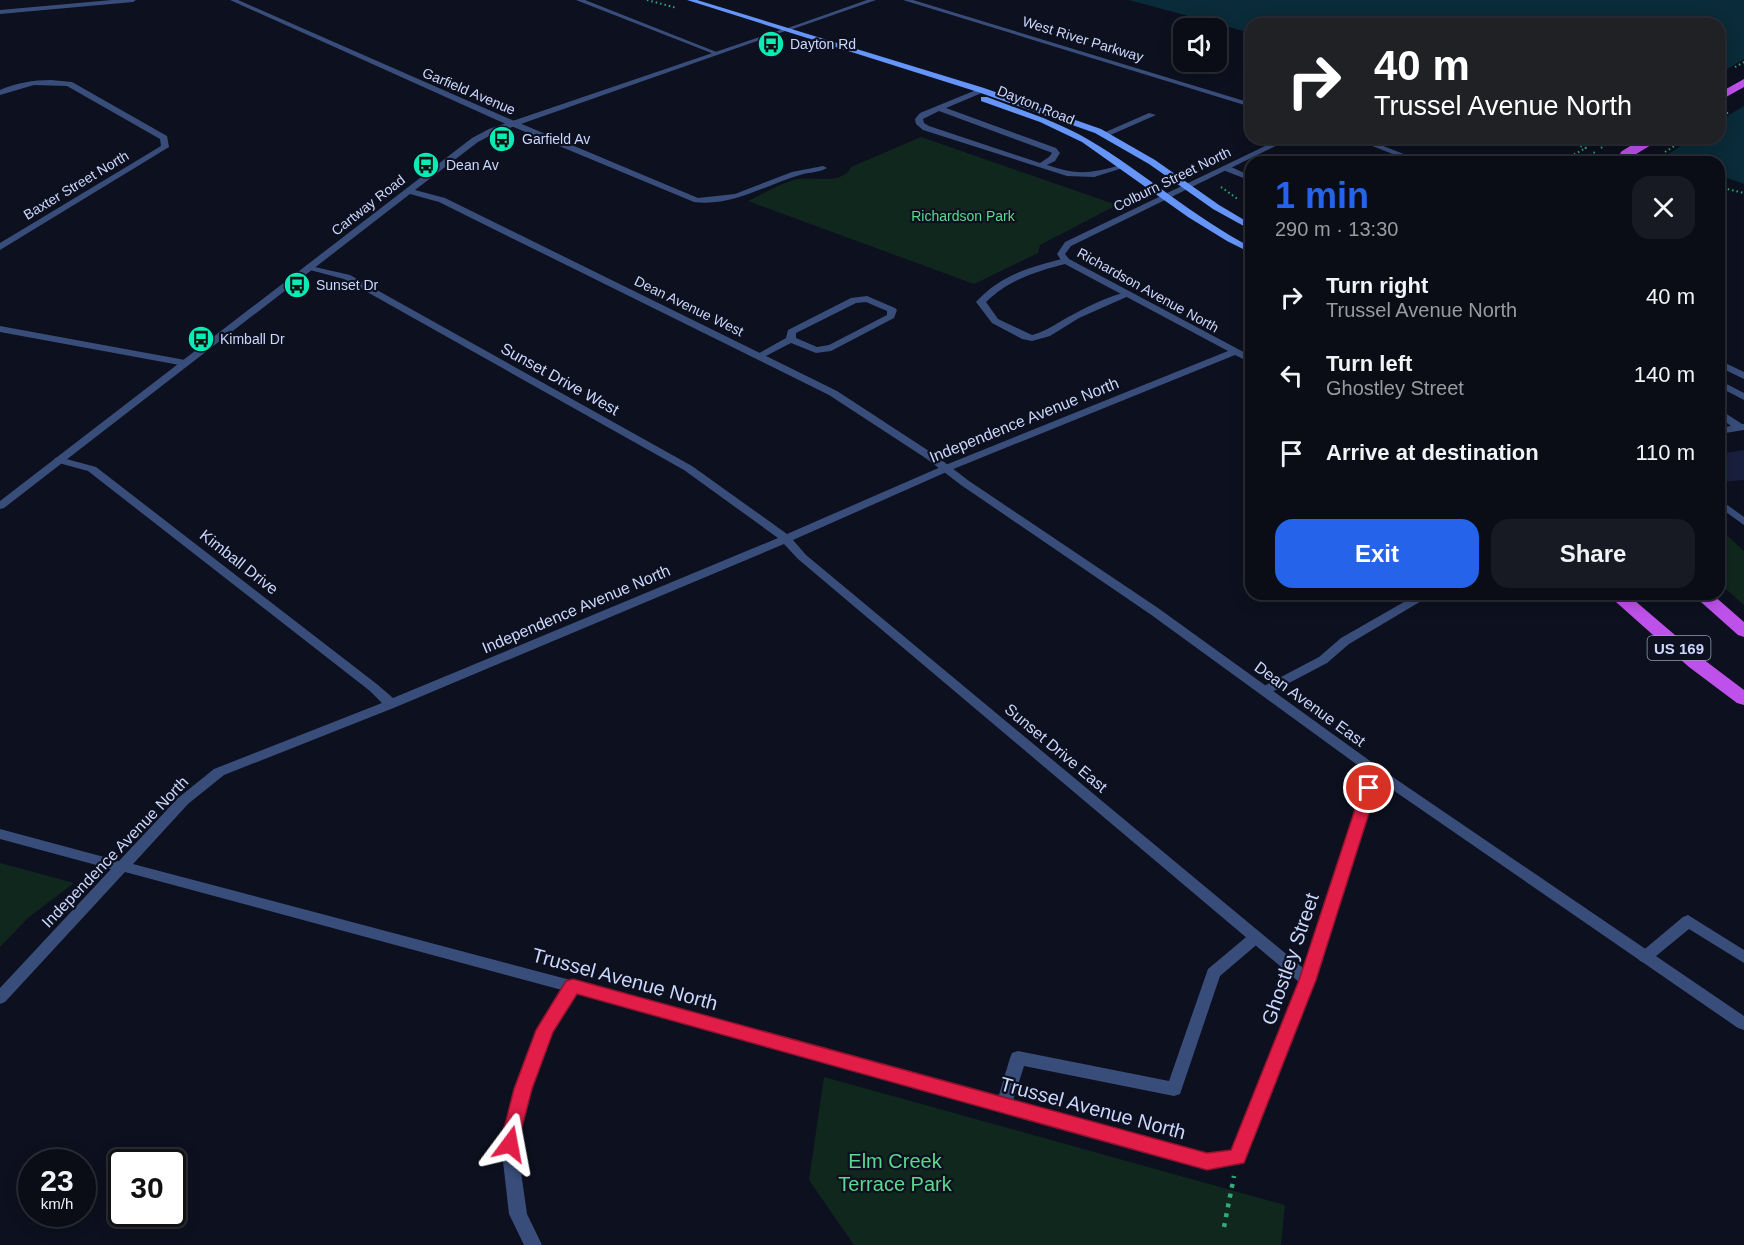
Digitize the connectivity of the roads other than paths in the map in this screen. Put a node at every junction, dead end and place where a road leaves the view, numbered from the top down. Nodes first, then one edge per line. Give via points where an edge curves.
1 (133, 0) edge
2 (233, 0) edge
3 (579, 0) edge
4 (690, 0) edge
5 (873, 0) edge
6 (906, 0) edge
7 (0, 12) edge
8 (788, 29) junction
9 (716, 53) junction
10 (1744, 82) edge
11 (981, 90) junction
12 (0, 93) edge
13 (970, 94) junction
14 (1725, 94) edge
15 (1245, 103) edge
16 (939, 108) junction
17 (1152, 115) dead end
18 (514, 123) junction
19 (1105, 134) junction
20 (1276, 144) edge
21 (1372, 144) edge
22 (1644, 144) edge
23 (1251, 156) edge
24 (1404, 156) edge
25 (1625, 156) edge
26 (1245, 159) edge
27 (1041, 165) junction
28 (1122, 166) junction
29 (823, 168) dead end
30 (1226, 168) junction
31 (1245, 176) edge
32 (1187, 186) junction
33 (408, 191) junction
34 (1165, 198) junction
35 (1245, 224) edge
36 (1068, 244) joint
37 (1245, 246) edge
38 (0, 247) edge
39 (1066, 261) junction
40 (309, 267) junction
41 (1126, 296) junction
42 (0, 329) edge
43 (791, 339) junction
44 (1235, 352) junction
45 (759, 356) junction
46 (1245, 357) edge
47 (186, 363) junction
48 (1725, 366) edge
49 (1744, 376) edge
50 (1725, 386) edge
51 (1744, 397) edge
52 (1725, 416) edge
53 (1742, 428) edge
54 (1725, 430) edge
55 (59, 460) junction
56 (947, 468) junction
57 (0, 506) edge
58 (1725, 507) edge
59 (1744, 522) edge
60 (786, 539) junction
61 (1417, 600) edge
62 (1623, 600) edge
63 (1708, 600) edge
64 (1744, 631) edge
65 (1264, 691) junction
66 (1744, 699) edge
67 (391, 704) junction
68 (1378, 774) junction
69 (0, 834) edge
70 (122, 866) junction
71 (1256, 938) junction
72 (1645, 957) junction
73 (1744, 957) edge
74 (1307, 980) junction
75 (573, 986) junction
76 (0, 998) edge
77 (1744, 1024) edge
78 (1004, 1106) junction
79 (1238, 1157) joint
80 (533, 1245) edge

1 - 7 street
2 - 18 street, Garfield Avenue
3 - 9 street
4 - 8 main road, Dayton Road
5 - 8 street, Cartway Road
6 - 15 street, West River Parkway
8 - 9 street, Cartway Road
8 - 11 main road, Dayton Road
8 - 13 main road, Dayton Road
9 - 18 street, Cartway Road
10 - 14 highway
11 - 13 street
11 - 19 main road, Dayton Road
12 - 38 street, Baxter Street North via 31,83 69,84 164,138 165,147
13 - 16 street
13 - 28 main road, Dayton Road via 1056,126
16 - 27 street via 1056,153
16 - 27 street via 923,115 920,124
17 - 19 street
18 - 29 street, Garfield Avenue via 696,200 741,197 796,174
18 - 33 street, Cartway Road via 475,140
19 - 32 main road, Dayton Road
20 - 23 street, Colburn Street North
21 - 24 street
22 - 25 highway, bridge
26 - 30 street, Colburn Street North
27 - 28 street via 1080,175
28 - 34 main road, Dayton Road
30 - 31 street
30 - 32 street, Colburn Street North
32 - 34 street, Colburn Street North
32 - 35 main road, Dayton Road
33 - 40 street, Cartway Road
33 - 45 street, Dean Avenue West via 442,200
34 - 36 street, Colburn Street North
34 - 37 main road, Dayton Road
36 - 39 street, Richardson Avenue North via 1061,254
39 - 41 street, Richardson Avenue North
39 - 41 street via 1041,266 988,294 981,302 995,321 1032,338
40 - 47 street, Cartway Road
40 - 60 street, Sunset Drive West via 347,277 688,468
41 - 44 street, Richardson Avenue North
42 - 47 street
43 - 43 street via 816,350 831,348 891,316 892,310 867,299 854,300 791,332
43 - 45 street
44 - 46 street, Richardson Avenue North
44 - 56 street, Independence Avenue North
45 - 56 street, Dean Avenue West via 833,393
47 - 55 street, Cartway Road
48 - 49 street
50 - 51 street
52 - 53 street
53 - 54 street
55 - 57 street, Cartway Road
55 - 67 street, Kimball Drive via 92,469
56 - 60 street, Independence Avenue North
56 - 65 street, Dean Avenue East
58 - 59 street
60 - 67 street, Independence Avenue North
60 - 71 street, Sunset Drive East
61 - 65 street via 1345,641 1323,660
62 - 66 highway, US 169
63 - 64 highway
65 - 68 street, Dean Avenue East
67 - 70 street, Independence Avenue North via 219,772 183,801
68 - 72 street, Dean Avenue East
68 - 74 street, Ghostley Street via 1369,788
69 - 70 street, Trussel Avenue North
70 - 75 street, Trussel Avenue North
70 - 76 street, Independence Avenue North
71 - 74 street, Sunset Drive East
71 - 78 street via 1213,973 1174,1089 1018,1058
72 - 73 street via 1688,921
72 - 77 street, Dean Avenue East
74 - 79 street, Ghostley Street
75 - 78 street, Trussel Avenue North
75 - 80 street via 545,1030 523,1089 510,1144 518,1214
78 - 79 street, Trussel Avenue North via 1207,1162

